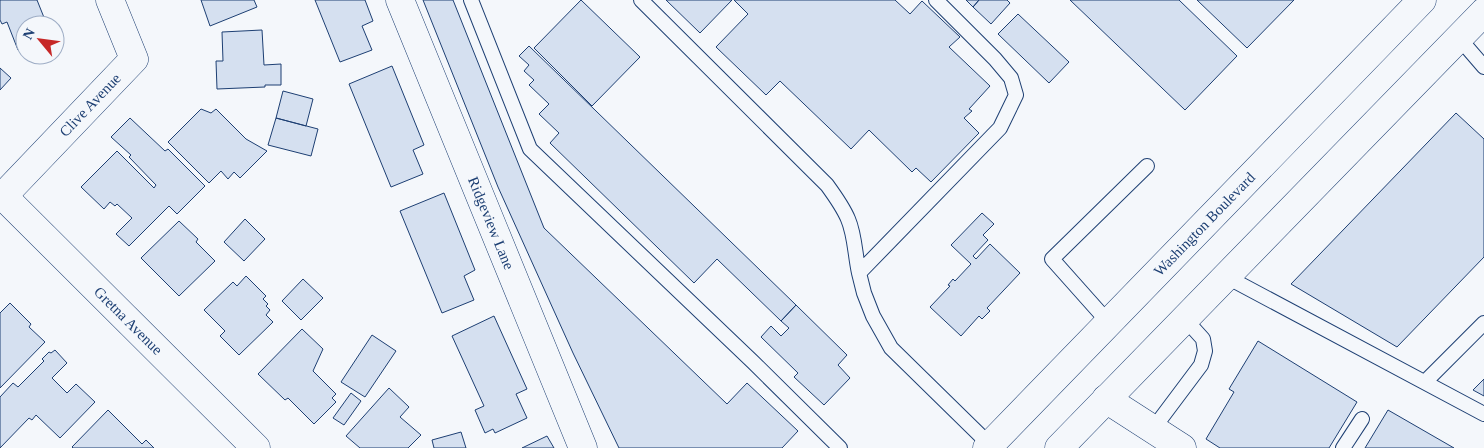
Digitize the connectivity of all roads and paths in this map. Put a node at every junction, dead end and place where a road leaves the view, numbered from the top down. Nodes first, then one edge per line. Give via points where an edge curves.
1 (110, 0) edge
2 (400, 0) edge
3 (471, 0) edge
4 (642, 0) edge
5 (936, 0) edge
6 (1422, 0) edge
7 (1484, 12) edge
8 (1459, 38) junction
9 (1484, 67) edge
10 (1147, 166) dead end
11 (1, 194) edge
12 (859, 273) junction
13 (1227, 276) junction
14 (1186, 319) junction
15 (1109, 323) junction
16 (1484, 323) edge
17 (1424, 382) junction
18 (1106, 399) junction
19 (1484, 414) edge
20 (1362, 419) dead end
21 (1152, 429) junction
22 (838, 447) edge
23 (988, 447) edge
24 (256, 448) edge
25 (583, 448) edge
26 (1059, 448) edge
27 (1182, 448) edge
28 (1343, 448) edge

1 - 11 main road, Clive Avenue via 134,59
2 - 25 main road, Ridgeview Lane
3 - 22 lane via 530,149
4 - 12 lane via 827,186 848,219
5 - 12 lane via 995,58 1011,78 1016,95 1000,128
6 - 15 main road, Washington Boulevard
7 - 8 main road
8 - 9 lane
8 - 13 main road
10 - 15 lane via 1052,259
11 - 24 main road, Gretna Avenue
12 - 23 lane via 873,316 891,348
13 - 14 main road
13 - 17 lane
14 - 18 main road
14 - 21 lane via 1203,339 1205,351 1201,365
15 - 23 main road, Washington Boulevard
16 - 17 lane
17 - 19 lane
18 - 21 main road
18 - 26 main road
20 - 28 lane
21 - 27 main road

